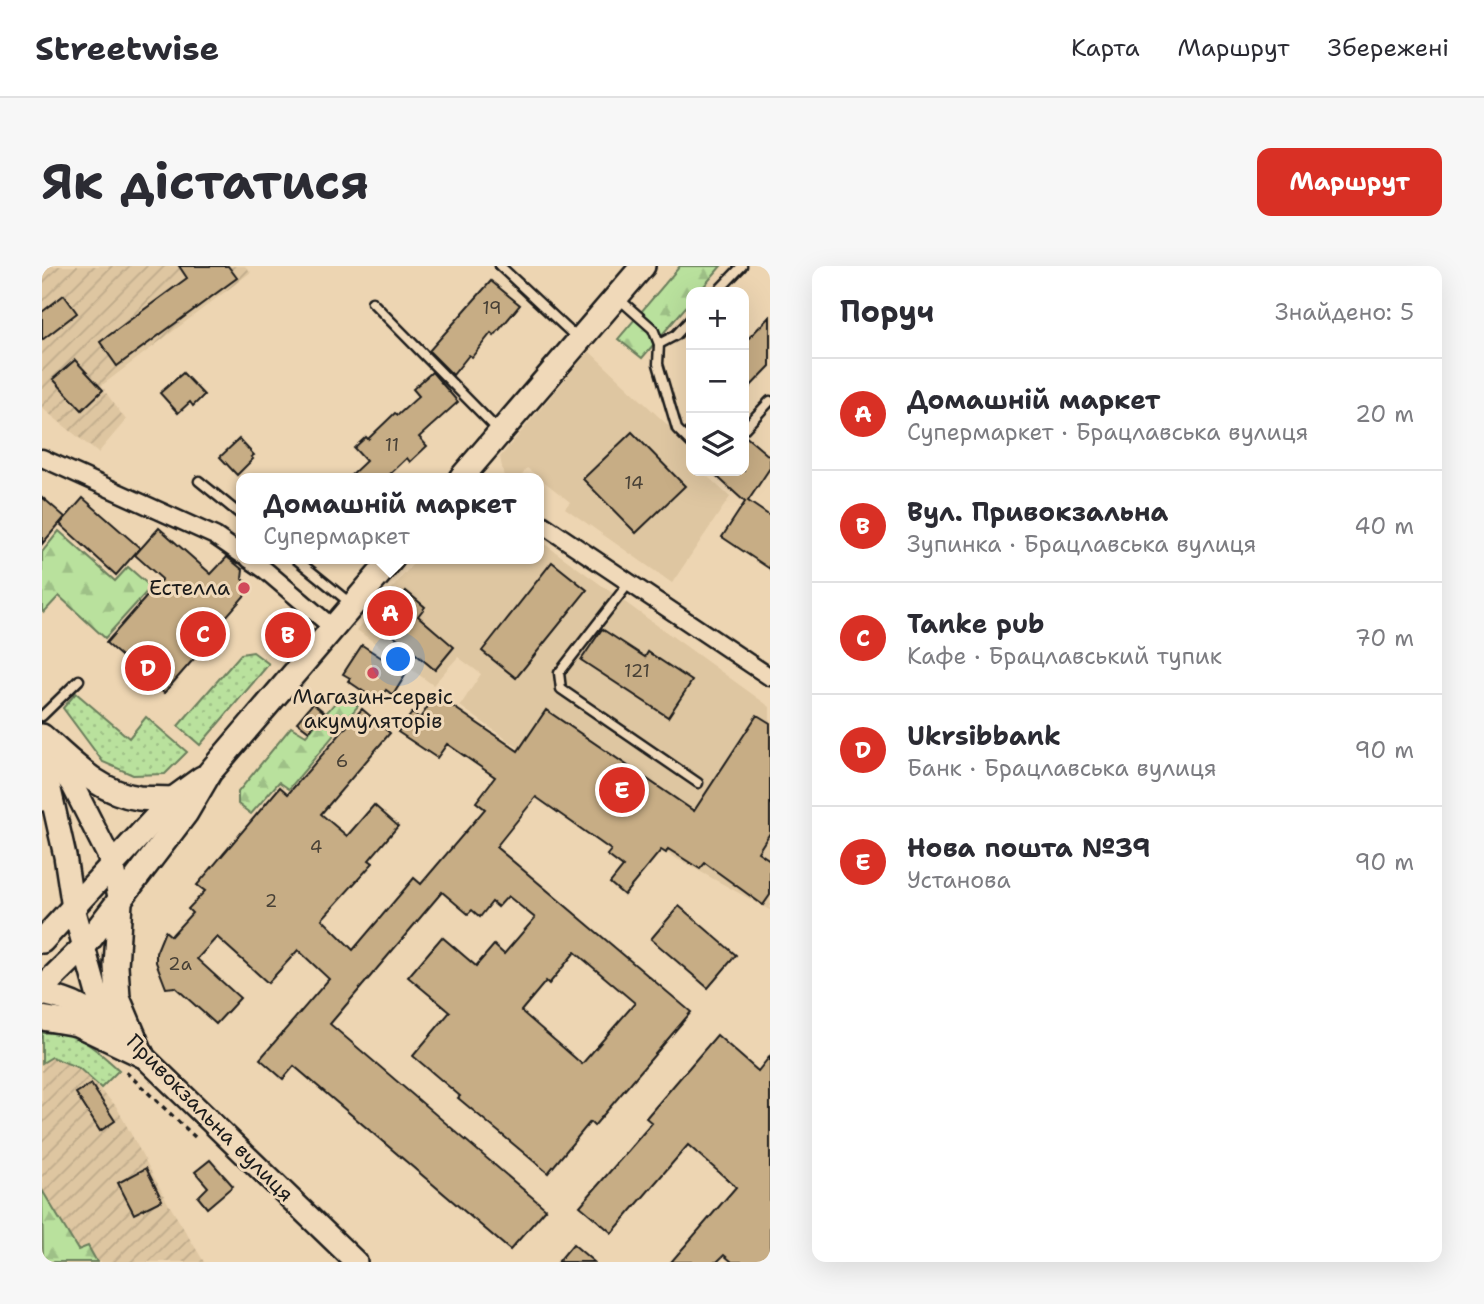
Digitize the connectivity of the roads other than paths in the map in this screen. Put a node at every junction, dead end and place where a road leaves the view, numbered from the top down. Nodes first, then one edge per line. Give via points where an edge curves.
1 (500, 266) edge
2 (643, 266) edge
3 (742, 266) edge
4 (722, 287) edge
5 (617, 297) junction
6 (372, 302) dead end
7 (686, 324) edge
8 (579, 340) junction
9 (659, 344) junction
10 (770, 401) edge
11 (749, 424) edge
12 (500, 432) junction
13 (686, 438) edge
14 (42, 458) edge
15 (470, 473) edge
16 (199, 481) dead end
17 (236, 511) edge
18 (544, 525) edge
19 (236, 551) edge
20 (256, 564) edge
21 (302, 564) edge
22 (388, 564) edge
23 (629, 583) junction
24 (353, 605) junction
25 (333, 628) junction
26 (770, 677) edge
27 (79, 680) dead end
28 (42, 716) edge
29 (42, 738) edge
30 (43, 759) edge
31 (211, 772) junction
32 (698, 783) dead end
33 (42, 799) edge
34 (173, 799) junction
35 (112, 863) junction
36 (120, 902) junction
37 (73, 908) junction
38 (42, 941) edge
39 (83, 948) junction
40 (42, 988) edge
41 (42, 994) edge
42 (42, 1018) edge
43 (134, 1063) junction
44 (356, 1262) edge

1 - 8 lane
2 - 5 main road
3 - 4 lane
5 - 8 main road
5 - 9 lane via 653,329
6 - 12 lane
7 - 9 lane
8 - 12 main road
9 - 13 lane via 658,364 677,429
10 - 11 lane
12 - 15 main road
14 - 19 street via 215,536
16 - 17 lane
18 - 23 street
20 - 25 street
21 - 24 lane
22 - 24 main road
23 - 26 street
23 - 32 lane via 559,673 561,689
24 - 25 main road
25 - 31 main road
27 - 28 lane
29 - 34 main road via 89,778 112,790 138,798
29 - 35 main road via 73,786
30 - 33 main road
30 - 37 main road, Привокзальна вулиця
31 - 34 main road
31 - 36 main road
34 - 35 main road
35 - 36 main road
35 - 37 main road
36 - 39 main road
36 - 43 main road via 118,998
37 - 38 main road
37 - 39 main road, Привокзальна вулиця
39 - 40 main road
39 - 43 main road, Привокзальна вулиця via 98,996
41 - 43 main road via 86,1009
42 - 43 main road via 78,1024
43 - 44 main road, Привокзальна вулиця

